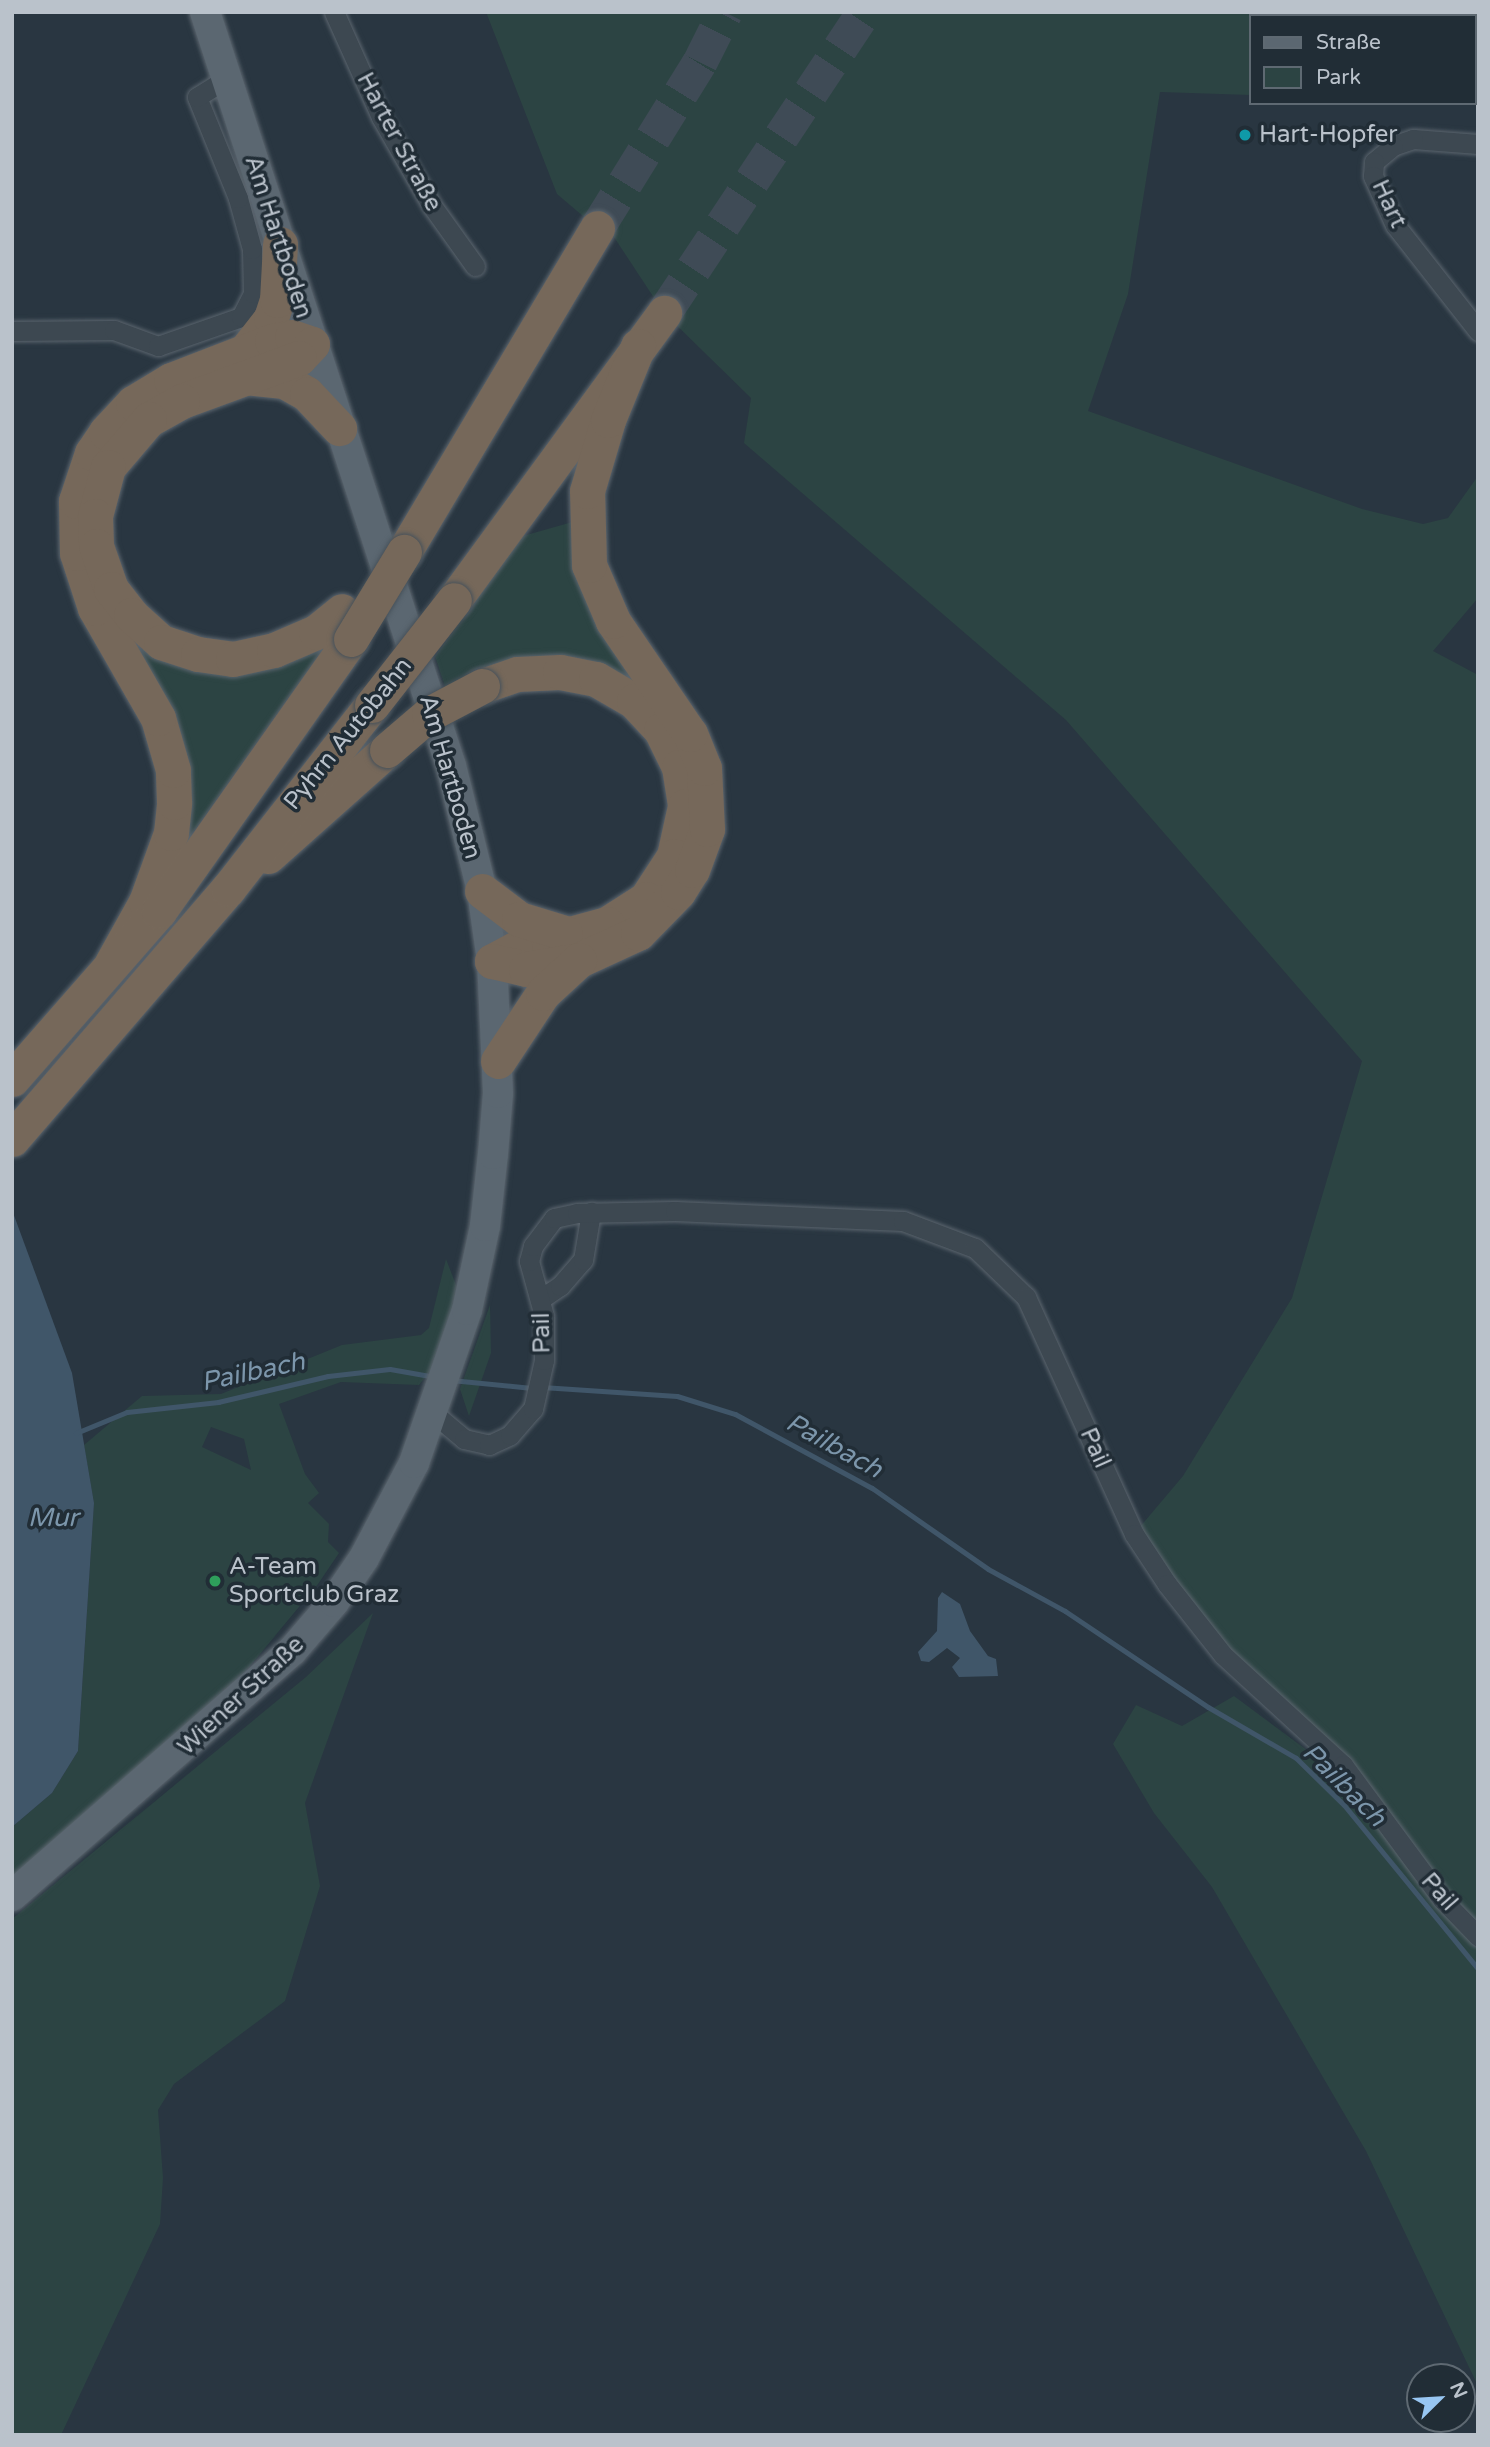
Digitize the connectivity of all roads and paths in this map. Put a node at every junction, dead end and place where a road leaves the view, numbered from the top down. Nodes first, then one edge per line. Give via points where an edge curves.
1 (205, 12) edge
2 (334, 12) edge
3 (226, 79) junction
4 (1478, 144) edge
5 (597, 228) tunnel mouth
6 (279, 244) junction
7 (475, 266) dead end
8 (664, 313) tunnel mouth
9 (12, 331) edge
10 (1478, 331) edge
11 (312, 344) junction
12 (638, 346) junction
13 (245, 363) junction
14 (340, 428) junction
15 (346, 625) junction
16 (228, 889) junction
17 (482, 891) junction
18 (572, 946) junction
19 (492, 961) junction
20 (111, 963) junction
21 (498, 1061) junction
22 (12, 1079) edge
23 (12, 1139) edge
24 (592, 1212) junction
25 (542, 1298) junction
26 (440, 1390) junction
27 (12, 1896) edge
28 (1478, 1937) edge

1 - 3 main road, Am Hartboden
2 - 7 street, Harter Straße via 381,117 432,206
3 - 6 main road, Am Hartboden
3 - 9 street, Am Hartboden via 197,97 239,198 252,249 253,293 241,317 158,346 114,330
4 - 10 street, Hart via 1413,139 1393,146 1374,162 1373,176 1395,225
5 - 15 highway, bridge via 428,518
6 - 11 main road, Am Hartboden
6 - 13 highway via 277,300
8 - 12 highway, Pyhrn Autobahn
11 - 13 highway via 292,337
11 - 14 main road, Am Hartboden
12 - 16 highway, Pyhrn Autobahn, bridge via 454,600
12 - 18 highway via 608,420 587,491 589,565 613,621 690,734 704,768 707,828 692,870 662,912 638,933
13 - 14 highway via 307,394
13 - 15 highway via 149,419 120,448 102,484 95,516 100,566 131,615 161,642 198,654 233,659
13 - 20 highway via 171,380 133,403 92,453 76,502 75,530 85,583 159,718 173,770 171,833 146,902
14 - 17 main road, Am Hartboden via 451,766
15 - 20 highway, Pyhrn Autobahn via 167,900
16 - 18 highway, bridge via 429,715 482,686 517,674 561,672 596,679 634,701 661,730 680,767 685,806 681,832 661,878 646,899
16 - 23 highway, Pyhrn Autobahn
17 - 18 highway via 519,919
17 - 19 main road, Am Hartboden
18 - 19 highway
18 - 21 highway
19 - 21 main road, Am Hartboden
20 - 22 highway, Pyhrn Autobahn
21 - 26 main road, Am Hartboden via 485,1226 467,1310
24 - 25 street, Pail via 583,1260
24 - 25 street, Pail via 554,1218 533,1246 532,1280
24 - 28 street, Pail via 751,1213 903,1221 975,1248 1026,1297 1134,1534 1167,1584 1223,1655 1343,1765 1420,1870
25 - 26 street, Pail via 544,1360 533,1409 510,1435 489,1445 464,1439
26 - 27 main road, Wiener Straße via 414,1463 364,1558 292,1651

